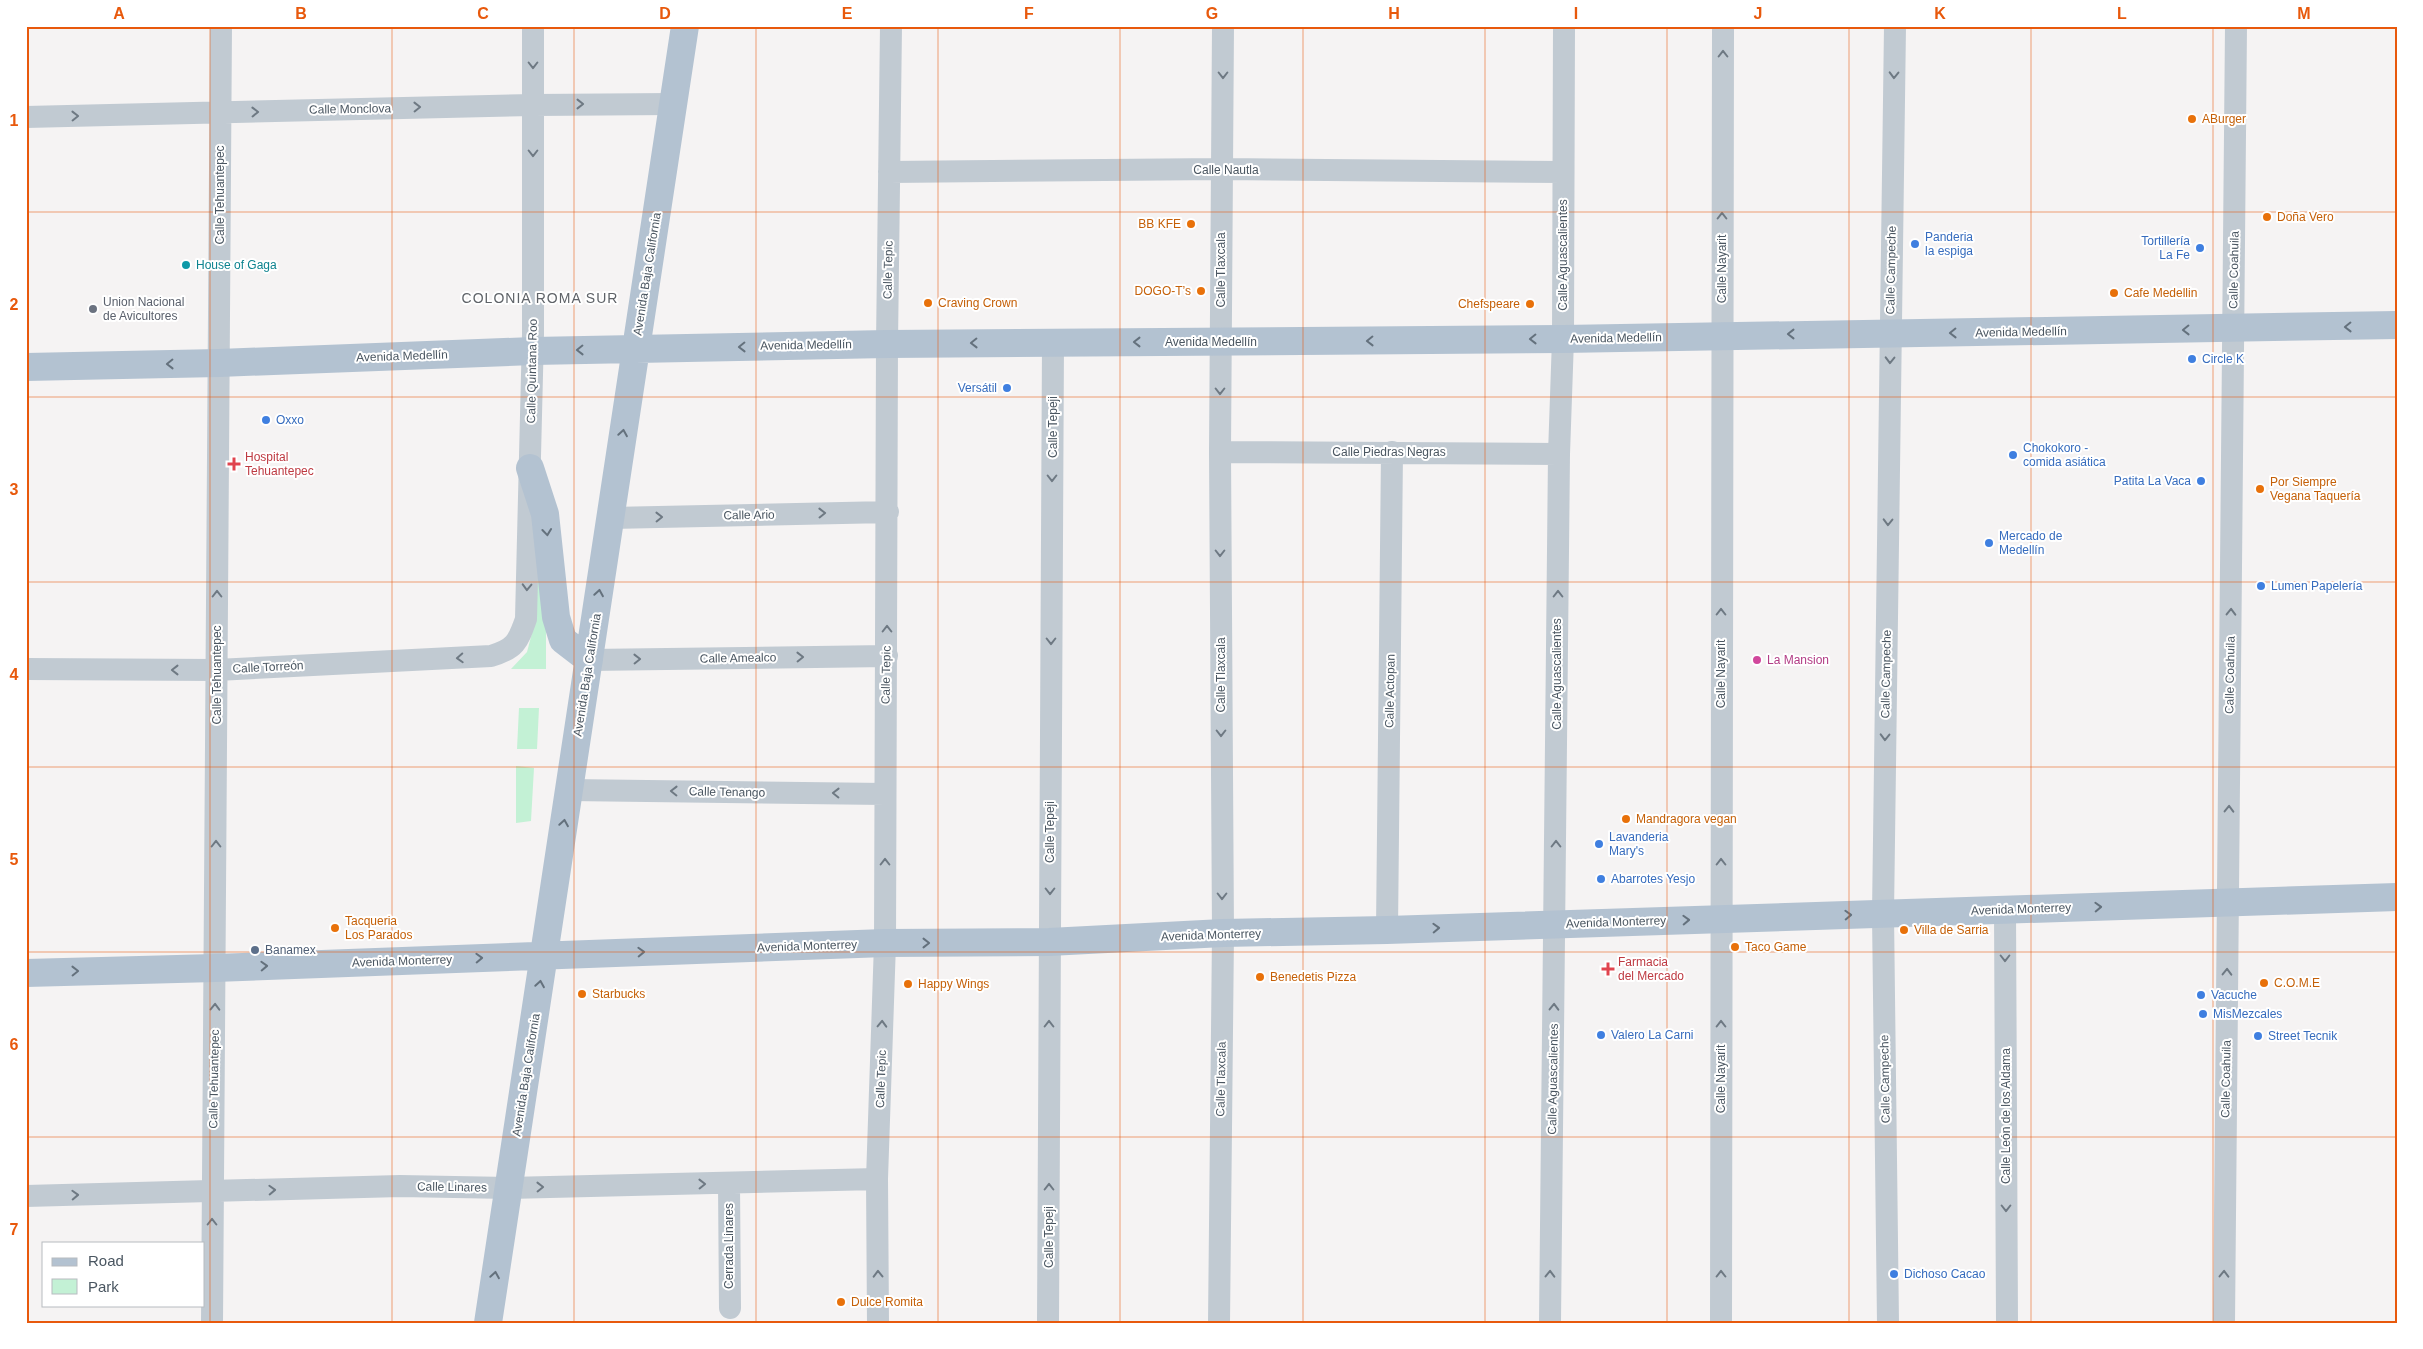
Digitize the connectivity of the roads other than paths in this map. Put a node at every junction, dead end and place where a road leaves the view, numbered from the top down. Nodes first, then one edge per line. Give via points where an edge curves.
1 (221, 26) edge
2 (533, 26) edge
3 (685, 26) edge
4 (891, 26) edge
5 (1223, 26) edge
6 (1564, 26) edge
7 (1723, 26) edge
8 (1895, 26) edge
9 (2236, 26) edge
10 (533, 104) junction
11 (673, 104) junction
12 (221, 112) junction
13 (26, 117) edge
14 (1222, 169) junction
15 (889, 172) junction
16 (1563, 172) junction
17 (2397, 325) edge
18 (2233, 330) junction
19 (1890, 334) junction
20 (1721, 335) junction
21 (1562, 339) junction
22 (1053, 342) junction
23 (1221, 342) junction
24 (887, 344) junction
25 (636, 348) junction
26 (533, 351) junction
27 (219, 363) junction
28 (26, 367) edge
29 (1220, 452) junction
30 (1392, 452) junction
31 (1558, 454) junction
32 (530, 468) junction
33 (888, 512) junction
34 (610, 518) junction
35 (508, 651) joint
36 (887, 656) junction
37 (589, 660) junction
38 (26, 670) edge
39 (216, 670) junction
40 (569, 790) junction
41 (885, 794) junction
42 (2397, 897) edge
43 (2228, 903) junction
44 (2005, 910) junction
45 (1883, 914) junction
46 (1721, 919) junction
47 (1555, 924) junction
48 (1387, 930) junction
49 (1222, 934) junction
50 (1049, 942) junction
51 (885, 943) junction
52 (544, 956) junction
53 (215, 968) junction
54 (26, 973) edge
55 (877, 1179) junction
56 (729, 1184) junction
57 (509, 1188) junction
58 (212, 1191) junction
59 (26, 1196) edge
60 (730, 1308) dead end
61 (212, 1323) edge
62 (488, 1323) edge
63 (878, 1323) edge
64 (1048, 1323) edge
65 (1219, 1323) edge
66 (1550, 1323) edge
67 (1721, 1323) edge
68 (1888, 1323) edge
69 (2007, 1323) edge
70 (2224, 1323) edge

1 - 12 street, Calle Tehuantepec
2 -> 10 street, Calle Quintana Roo
3 - 11 main road, Avenida Baja California
4 - 15 street, Calle Tepic
5 -> 14 street, Calle Tlaxcala
6 - 16 street, Calle Aguascalientes
20 -> 7 street, Calle Nayarit
8 -> 19 street, Calle Campeche
9 - 18 street, Calle Coahuila
10 -> 11 street, Calle Monclova
12 -> 10 street, Calle Monclova
10 -> 26 street, Calle Quintana Roo
11 - 25 main road, Avenida Baja California
13 -> 12 street, Calle Monclova
12 - 27 street, Calle Tehuantepec
14 - 15 street, Calle Nautla
14 - 16 street, Calle Nautla
14 - 23 street, Calle Tlaxcala
15 - 24 street, Calle Tepic
16 - 21 street, Calle Aguascalientes
17 -> 18 main road, Avenida Medellín
18 -> 19 main road, Avenida Medellín
43 -> 18 street, Calle Coahuila
19 -> 20 main road, Avenida Medellín
19 -> 45 street, Calle Campeche
20 - 21 main road, Avenida Medellín
46 -> 20 street, Calle Nayarit
21 -> 23 main road, Avenida Medellín
21 - 31 street, Calle Aguascalientes
23 -> 22 main road, Avenida Medellín
22 -> 24 main road, Avenida Medellín
22 -> 50 street, Calle Tepeji
23 -> 29 street, Calle Tlaxcala
24 -> 25 main road, Avenida Medellín
24 - 33 street, Calle Tepic
25 -> 26 main road, Avenida Medellín
34 -> 25 main road, Avenida Baja California
26 - 27 main road, Avenida Medellín
26 - 32 street, Calle Quintana Roo
27 -> 28 main road, Avenida Medellín
39 -> 27 street, Calle Tehuantepec
29 - 30 street, Calle Piedras Negras
29 -> 49 street, Calle Tlaxcala
30 - 31 street, Calle Piedras Negras
30 - 48 street, Calle Actopan
47 -> 31 street, Calle Aguascalientes
32 -> 35 street, Calle Quintana Roo via 526,619 519,638
32 -> 37 main road via 545,514 556,616 563,640
34 -> 33 street, Calle Ario
36 -> 33 street, Calle Tepic
37 -> 34 main road, Avenida Baja California
35 -> 39 street, Calle Torreón via 491,656
37 -> 36 street, Calle Amealco
36 - 41 street, Calle Tepic
37 - 40 main road, Avenida Baja California
39 -> 38 street, Calle Torreón
53 -> 39 street, Calle Tehuantepec
41 -> 40 street, Calle Tenango
52 -> 40 main road, Avenida Baja California
51 -> 41 street, Calle Tepic
42 - 43 main road, Avenida Monterrey
44 -> 43 main road, Avenida Monterrey
70 -> 43 street, Calle Coahuila
44 - 45 main road, Avenida Monterrey
44 -> 69 street, Calle León de los Aldama
46 -> 45 main road, Avenida Monterrey
45 - 68 street, Calle Campeche
47 -> 46 main road, Avenida Monterrey
67 -> 46 street, Calle Nayarit
48 -> 47 main road, Avenida Monterrey
66 -> 47 street, Calle Aguascalientes
48 - 49 main road, Avenida Monterrey
49 - 50 main road, Avenida Monterrey
49 - 65 street, Calle Tlaxcala
51 -> 50 main road, Avenida Monterrey
64 -> 50 street, Calle Tepeji
52 -> 51 main road, Avenida Monterrey
55 -> 51 street, Calle Tepic
53 -> 52 main road, Avenida Monterrey
57 -> 52 main road, Avenida Baja California
54 -> 53 main road, Avenida Monterrey
58 -> 53 street, Calle Tehuantepec
55 - 56 street, Calle Linares
63 -> 55 street, Calle Tepic
57 -> 56 street, Calle Linares
56 - 60 street, Cerrada Linares
58 -> 57 street, Calle Linares via 400,1186
62 -> 57 main road, Avenida Baja California
59 -> 58 street, Calle Linares
61 -> 58 street, Calle Tehuantepec

